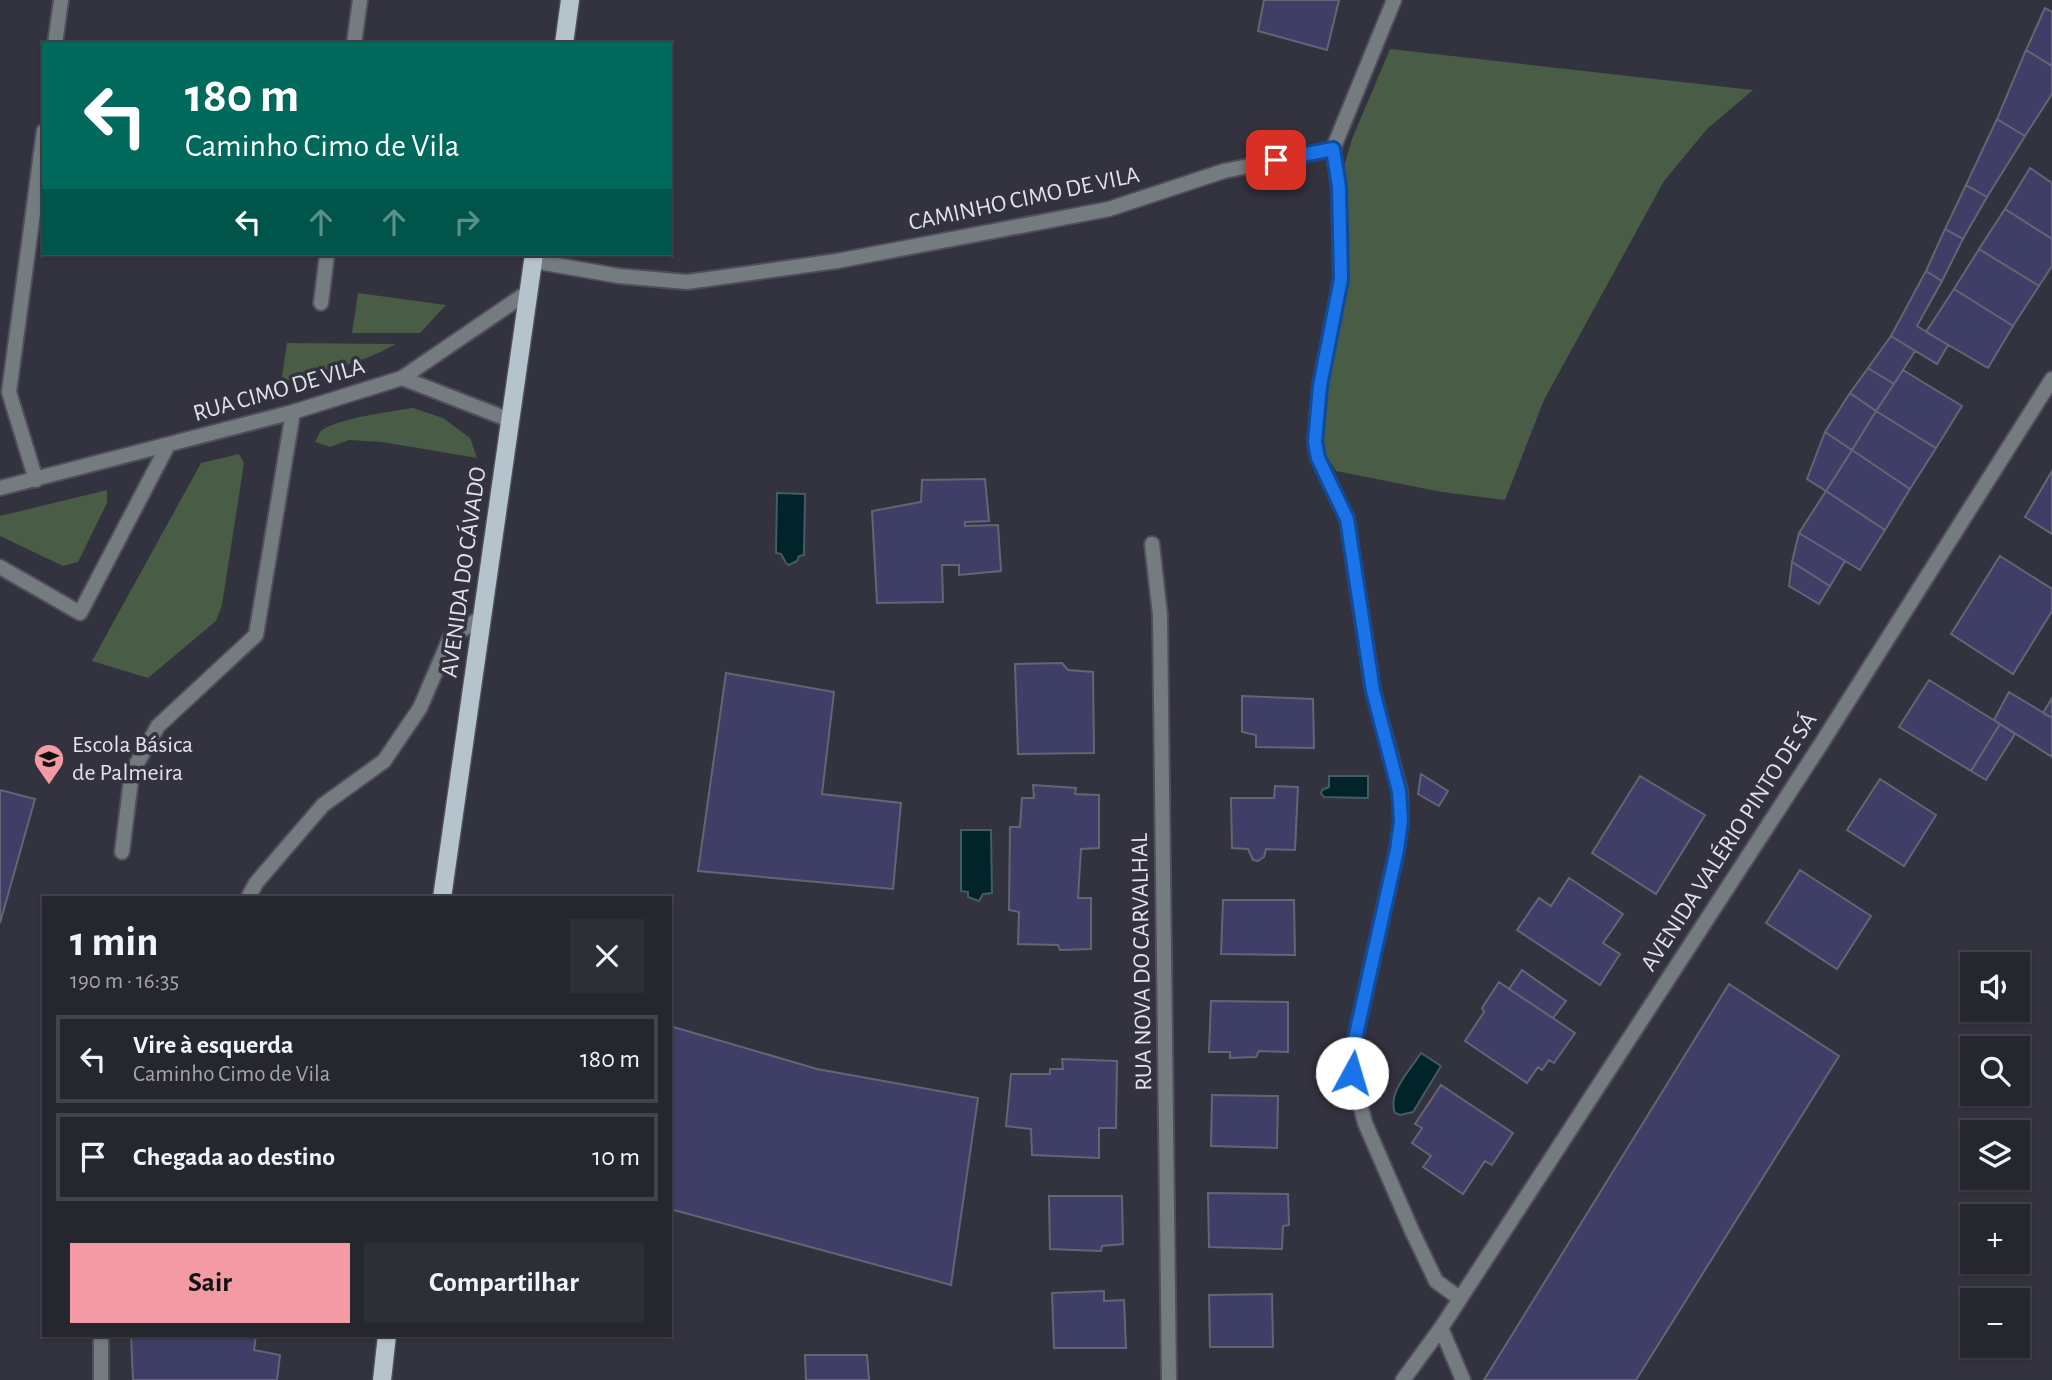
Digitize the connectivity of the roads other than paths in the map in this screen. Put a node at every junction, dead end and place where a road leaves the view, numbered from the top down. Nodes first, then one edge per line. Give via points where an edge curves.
1 (61, 0) edge
2 (360, 0) edge
3 (570, 0) edge
4 (1394, 0) edge
5 (55, 42) edge
6 (354, 42) edge
7 (564, 42) edge
8 (42, 146) edge
9 (1333, 149) junction
10 (327, 256) edge
11 (534, 257) edge
12 (528, 292) junction
13 (321, 303) dead end
14 (402, 378) junction
15 (2052, 379) edge
16 (292, 412) junction
17 (510, 420) junction
18 (168, 445) junction
19 (36, 480) junction
20 (0, 488) edge
21 (1152, 544) dead end
22 (0, 567) edge
23 (483, 616) junction
24 (122, 852) dead end
25 (249, 896) edge
26 (442, 896) edge
27 (1459, 1298) junction
28 (1441, 1328) junction
29 (101, 1337) edge
30 (387, 1337) edge
31 (101, 1380) edge
32 (382, 1380) edge
33 (1169, 1380) edge
34 (1403, 1380) edge
35 (1463, 1380) edge

1 - 5 street
2 - 6 street
3 - 7 main road
4 - 9 street
8 - 19 street via 9,392
9 - 11 street, CAMINHO CIMO DE VILA via 1224,171 1109,209 837,261 687,282 619,276
9 - 27 street via 1339,187 1341,279 1320,386 1315,442 1347,519 1373,691 1399,791 1401,821 1353,1048 1352,1073 1365,1123 1412,1231 1436,1281
10 - 13 street
11 - 12 main road, AVENIDA DO CÁVADO
12 - 14 street, RUA CIMO DE VILA
12 - 17 main road, AVENIDA DO CÁVADO
14 - 16 street, RUA CIMO DE VILA
14 - 17 street, RUA CIMO DE VILA
15 - 27 street, AVENIDA VALÉRIO PINTO DE SÁ via 1821,744
16 - 18 street, RUA CIMO DE VILA
16 - 24 street via 256,635 158,726 132,772
17 - 23 main road, AVENIDA DO CÁVADO
18 - 19 street, RUA CIMO DE VILA
18 - 22 street, RUA CIMO DE VILA via 80,613
19 - 20 street, RUA CIMO DE VILA
21 - 33 street, RUA NOVA DO CARVALHAL via 1160,615
23 - 25 street via 450,638 420,708 384,761 323,805
23 - 26 main road, AVENIDA DO CÁVADO
27 - 28 street, AVENIDA VALÉRIO PINTO DE SÁ
28 - 34 street, AVENIDA VALÉRIO PINTO DE SÁ
28 - 35 street
29 - 31 street
30 - 32 main road

